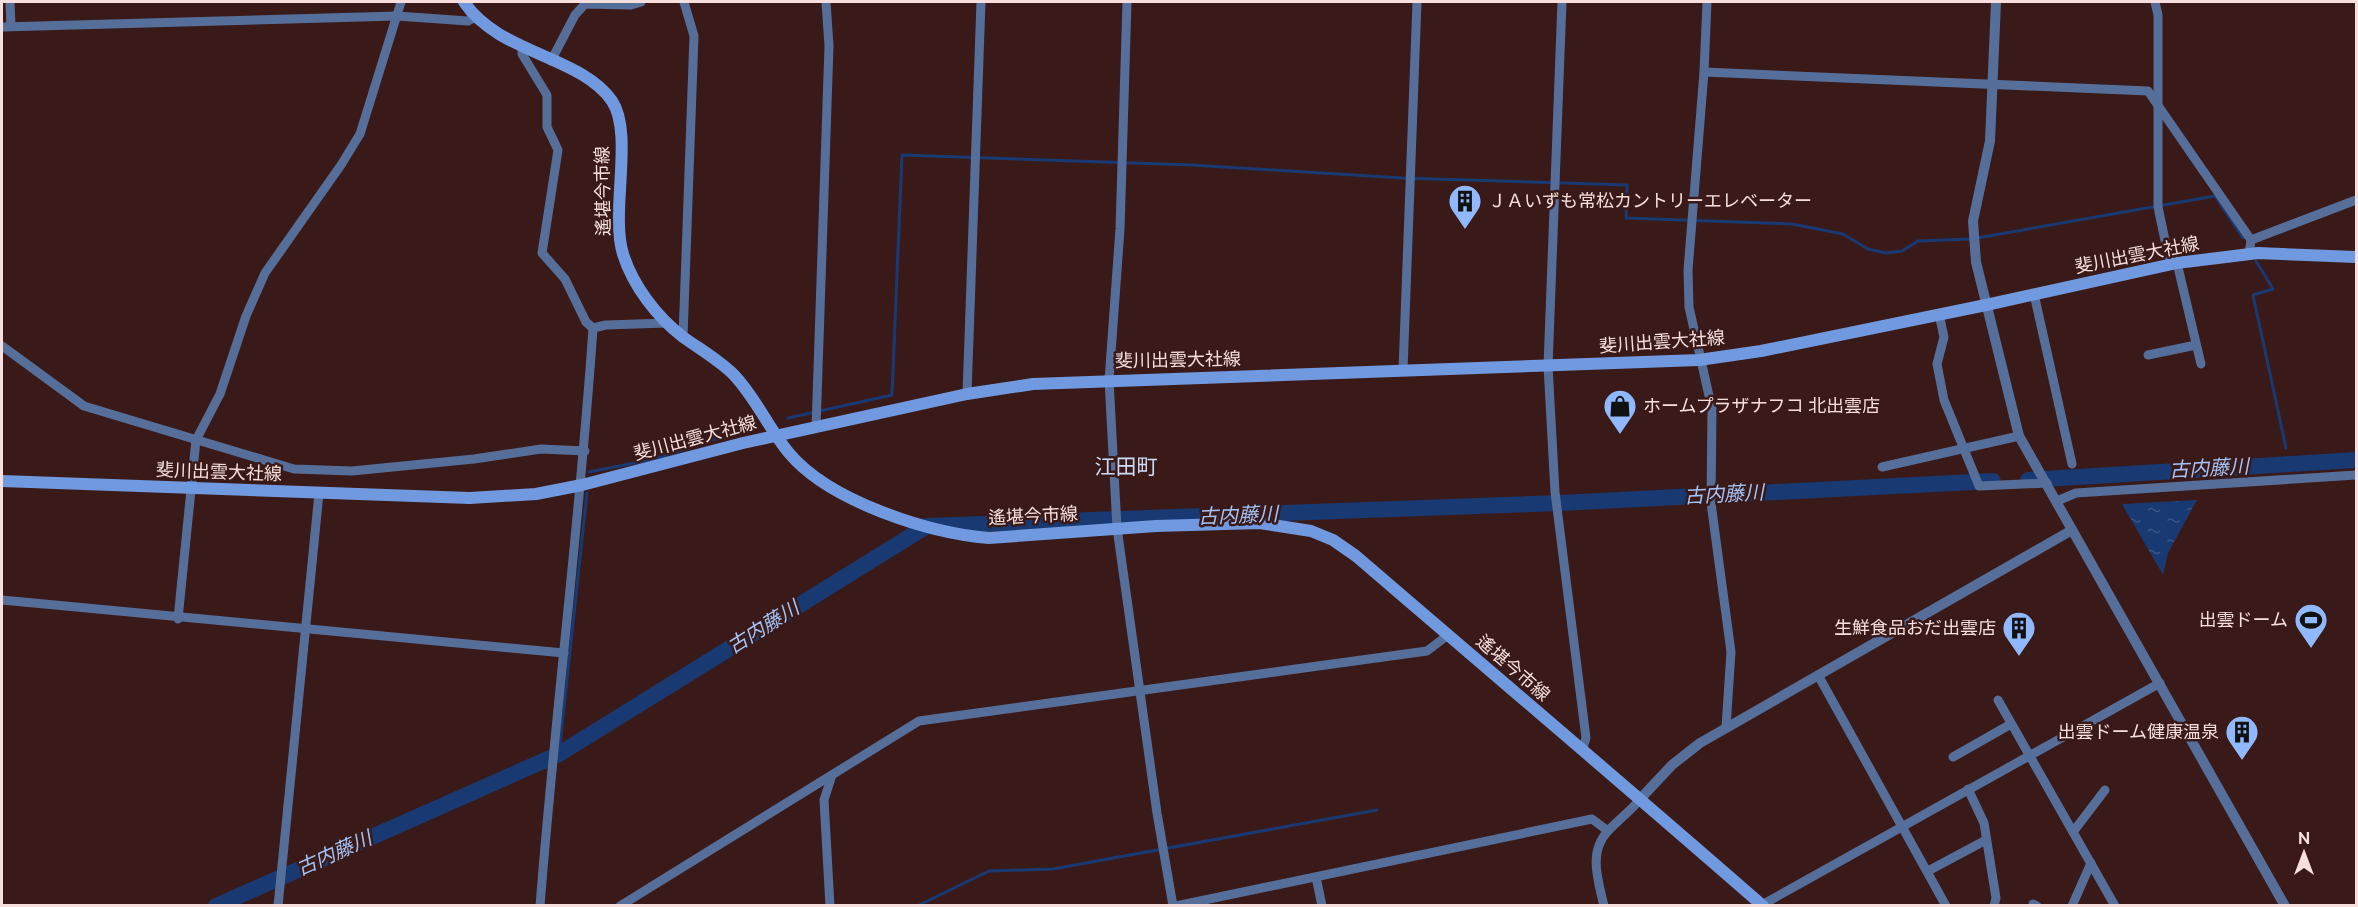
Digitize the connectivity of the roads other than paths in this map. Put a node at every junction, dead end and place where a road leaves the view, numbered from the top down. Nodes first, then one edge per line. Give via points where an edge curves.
1 (10, 2) edge
2 (401, 2) edge
3 (464, 2) edge
4 (584, 2) edge
5 (640, 2) edge
6 (684, 2) edge
7 (826, 2) edge
8 (981, 2) edge
9 (1127, 2) edge
10 (1417, 2) edge
11 (1562, 2) edge
12 (1707, 2) edge
13 (1996, 2) edge
14 (2155, 2) edge
15 (397, 16) junction
16 (475, 18) junction
17 (6, 27) edge
18 (522, 47) junction
19 (551, 61) junction
20 (1704, 72) junction
21 (1993, 86) junction
22 (2159, 108) junction
23 (2356, 200) edge
24 (2251, 240) junction
25 (2249, 254) junction
26 (2356, 257) edge
27 (2174, 263) junction
28 (2034, 294) junction
29 (1986, 305) junction
30 (1939, 314) junction
31 (667, 323) junction
32 (593, 328) junction
33 (683, 337) junction
34 (2196, 345) junction
35 (2, 346) edge
36 (2148, 355) dead end
37 (1699, 360) junction
38 (2200, 364) dead end
39 (1548, 366) junction
40 (1403, 370) junction
41 (1109, 380) junction
42 (967, 393) junction
43 (816, 428) junction
44 (776, 436) junction
45 (2019, 436) junction
46 (196, 440) junction
47 (1963, 447) junction
48 (585, 451) junction
49 (2072, 464) dead end
50 (1882, 467) dead end
51 (2356, 475) edge
52 (2, 482) edge
53 (2047, 483) junction
54 (582, 485) junction
55 (191, 488) junction
56 (319, 494) junction
57 (2057, 501) junction
58 (1117, 528) junction
59 (2072, 531) junction
60 (2, 600) edge
61 (178, 619) junction
62 (305, 630) junction
63 (1448, 635) junction
64 (564, 653) junction
65 (1818, 675) junction
66 (2160, 683) junction
67 (1140, 692) junction
68 (1998, 700) dead end
69 (2011, 724) junction
70 (1726, 727) junction
71 (1582, 751) junction
72 (2029, 755) junction
73 (1953, 757) dead end
74 (832, 775) junction
75 (1968, 789) junction
76 (2105, 790) dead end
77 (1641, 798) junction
78 (1903, 826) junction
79 (1608, 831) junction
80 (2073, 832) junction
81 (1986, 840) junction
82 (2091, 863) junction
83 (1928, 871) junction
84 (1316, 877) junction
85 (278, 903) edge
86 (1761, 905) edge
87 (540, 906) edge
88 (620, 906) edge
89 (830, 906) edge
90 (1175, 906) edge
91 (1322, 906) edge
92 (1604, 906) edge
93 (1946, 906) edge
94 (1994, 906) edge
95 (2072, 906) edge
96 (2115, 906) edge
97 (2285, 906) edge

1 - 17 street
2 - 15 street
3 - 16 main road, 遙堪今市線
4 - 5 street
4 - 19 street
6 - 33 street via 694,36
7 - 43 street via 829,46
8 - 42 street
9 - 41 street via 1120,230
10 - 40 street
11 - 39 street
12 - 20 street
13 - 21 street
14 - 22 street
15 - 16 street via 468,21
15 - 17 street
15 - 46 street via 360,134 265,273 220,394
16 - 18 main road, 遙堪今市線
18 - 19 main road, 遙堪今市線
18 - 32 street via 522,54 547,95 547,128 558,150 542,254 565,279 586,322
19 - 31 main road, 遙堪今市線 via 600,90 618,114 619,229 623,252 644,295
20 - 21 street
20 - 37 street via 1688,270 1689,307
21 - 22 street via 2148,91
21 - 29 street via 1990,141 1973,221 1976,262
22 - 24 street
22 - 27 street via 2158,207
23 - 24 street
24 - 25 street
25 - 26 main road, 斐川出雲大社線
25 - 27 main road, 斐川出雲大社線
27 - 28 main road, 斐川出雲大社線
27 - 34 street
28 - 29 main road, 斐川出雲大社線
28 - 49 street
29 - 30 main road, 斐川出雲大社線
29 - 45 street
30 - 37 main road, 斐川出雲大社線
30 - 47 street via 1944,337 1937,364 1944,400
31 - 32 street
31 - 33 main road, 遙堪今市線
32 - 48 street
33 - 44 main road, 遙堪今市線 via 735,376
34 - 36 street
34 - 38 street
35 - 46 street via 84,405
37 - 39 main road, 斐川出雲大社線
37 - 70 street via 1712,409 1711,503 1731,652
39 - 40 main road, 斐川出雲大社線
39 - 71 street via 1555,492 1586,738
40 - 41 main road, 斐川出雲大社線
41 - 42 main road, 斐川出雲大社線
41 - 58 street
42 - 43 main road, 斐川出雲大社線
43 - 44 main road, 斐川出雲大社線
44 - 54 main road, 斐川出雲大社線
44 - 58 main road, 遙堪今市線 via 801,467 822,482 916,525 989,538
45 - 47 street
45 - 53 street
46 - 48 street via 294,470 320,471 433,463 541,449
46 - 55 street
47 - 50 street
47 - 53 street via 1979,486
48 - 54 street
51 - 57 street via 2076,493
52 - 55 main road, 斐川出雲大社線
53 - 57 street
54 - 56 main road, 斐川出雲大社線 via 536,494 470,498
54 - 64 street
55 - 56 main road, 斐川出雲大社線
55 - 61 street
56 - 62 street
57 - 59 street
58 - 63 main road, 遙堪今市線 via 1260,523 1311,531 1356,556
58 - 67 street
59 - 65 street
59 - 66 street
60 - 61 street
61 - 62 street
62 - 64 street
62 - 85 street
63 - 67 street via 1427,651
63 - 71 main road, 遙堪今市線
64 - 87 street
65 - 70 street
65 - 78 street
66 - 72 street
66 - 97 street
67 - 74 street via 919,721
67 - 90 street
68 - 69 street
69 - 72 street
69 - 73 street
70 - 77 street via 1672,765
71 - 77 main road, 遙堪今市線
72 - 75 street
72 - 80 street
74 - 88 street
74 - 89 street via 824,800
75 - 78 street
75 - 81 street via 1984,823
76 - 80 street
77 - 79 street via 1630,814
77 - 86 main road, 遙堪今市線
78 - 83 street
78 - 86 street
79 - 84 street via 1592,819
79 - 92 street via 1594,857
80 - 82 street
81 - 83 street
81 - 94 street
82 - 95 street
82 - 96 street
83 - 93 street
84 - 90 street
84 - 91 street

